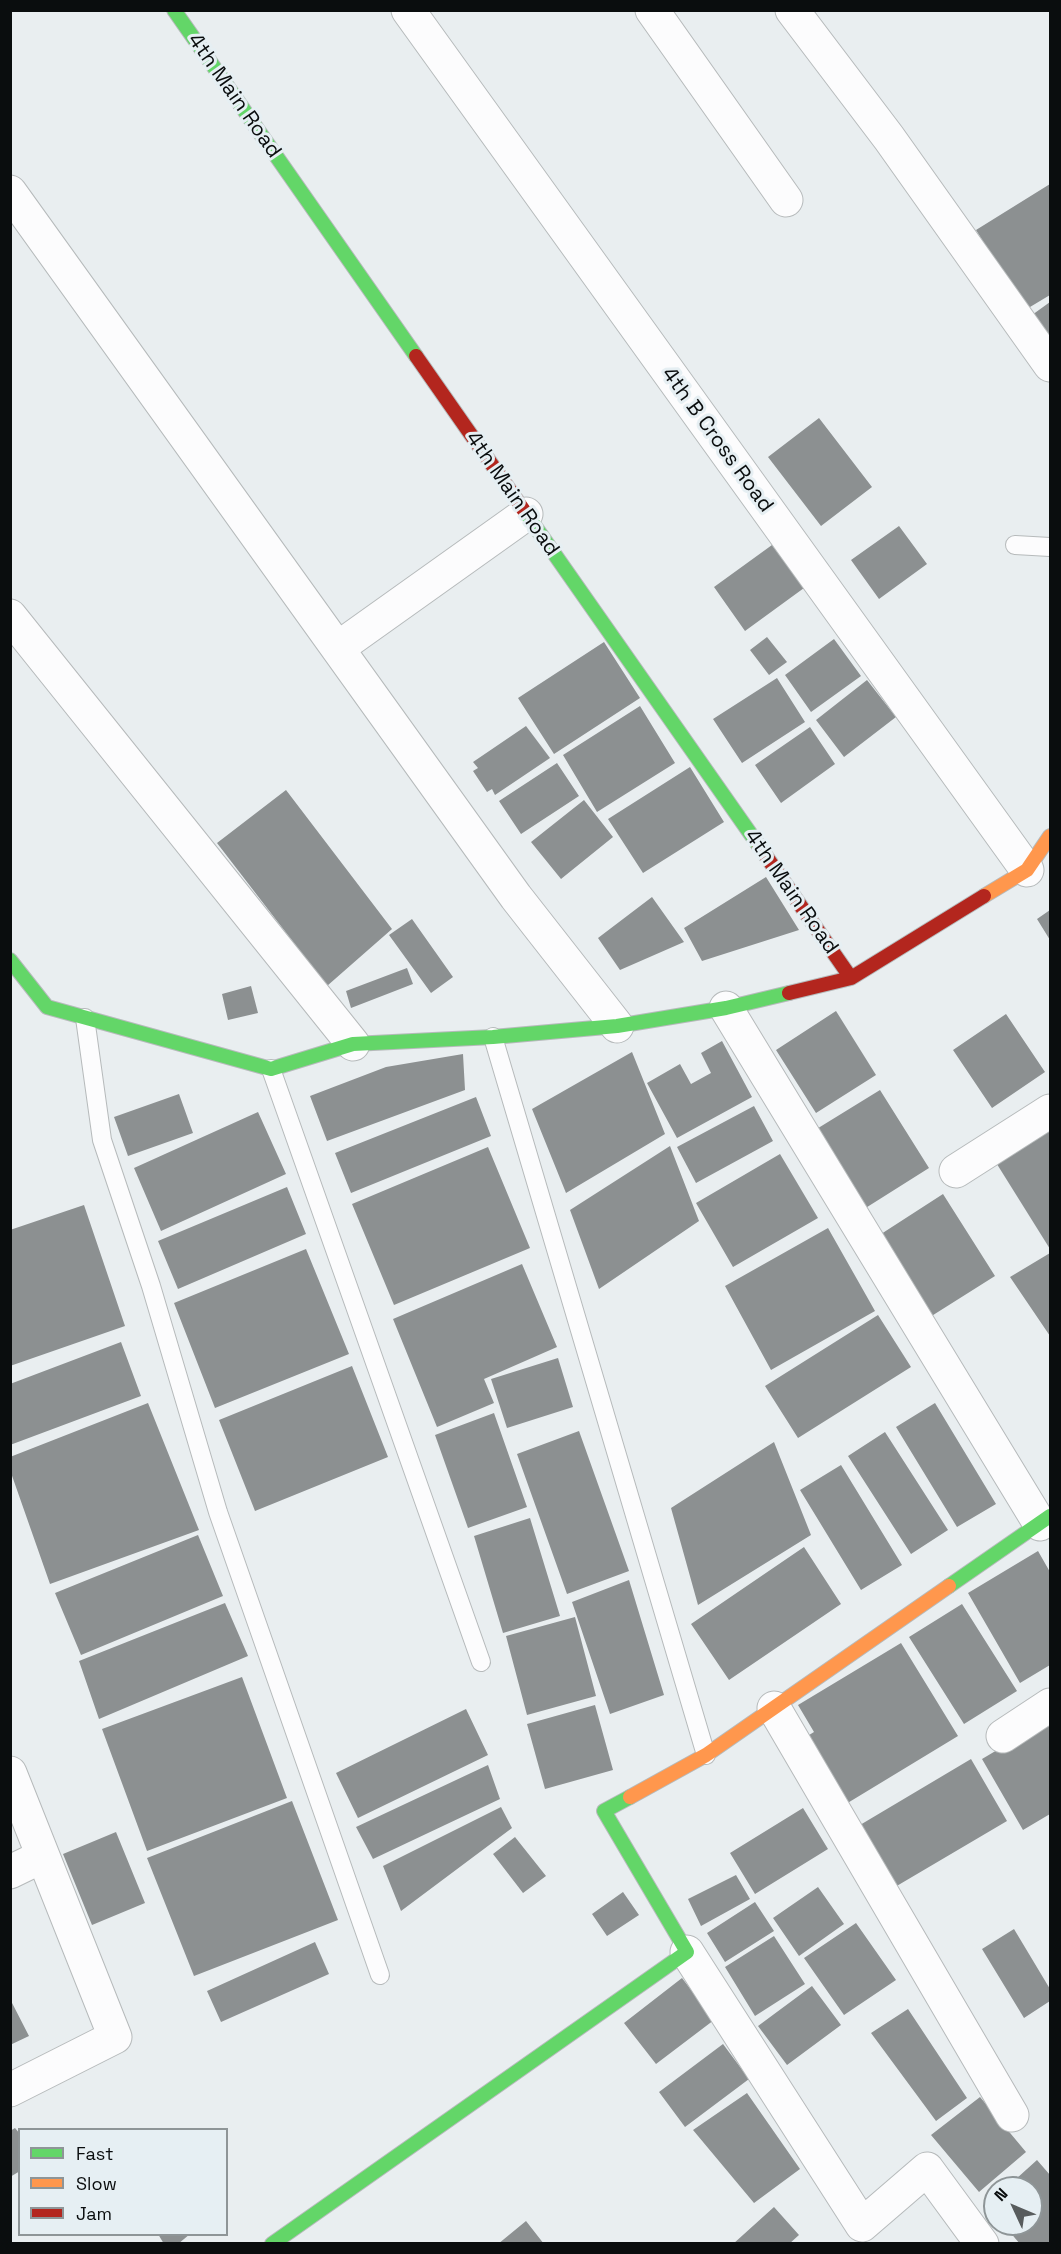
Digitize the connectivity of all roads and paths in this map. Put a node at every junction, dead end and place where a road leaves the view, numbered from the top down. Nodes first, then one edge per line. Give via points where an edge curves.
1 (174, 10) edge
2 (408, 10) edge
3 (652, 10) edge
4 (792, 10) edge
5 (10, 192) edge
6 (786, 200) dead end
7 (1050, 365) edge
8 (526, 514) junction
9 (1015, 545) dead end
10 (1050, 547) edge
11 (10, 616) edge
12 (338, 648) junction
13 (1050, 836) edge
14 (1027, 870) junction
15 (10, 960) edge
16 (851, 978) junction
17 (726, 1008) junction
18 (85, 1018) junction
19 (617, 1026) junction
20 (493, 1037) junction
21 (353, 1044) junction
22 (271, 1069) junction
23 (1050, 1111) edge
24 (956, 1171) dead end
25 (1045, 1520) edge
26 (481, 1662) dead end
27 (1050, 1706) edge
28 (774, 1708) junction
29 (1003, 1736) dead end
30 (706, 1755) junction
31 (10, 1773) edge
32 (43, 1856) junction
33 (10, 1872) edge
34 (687, 1952) junction
35 (380, 1975) dead end
36 (10, 2090) edge
37 (1012, 2115) dead end
38 (272, 2244) edge
39 (982, 2244) edge

1 - 8 street, 4th Main Road
2 - 14 street, 4th B Cross Road
3 - 6 street
4 - 7 street via 889,138
5 - 12 street
8 - 12 street
8 - 16 street, 4th Main Road
9 - 10 lane
11 - 21 street
12 - 19 street via 516,897
13 - 14 street
14 - 16 street
15 - 18 street via 47,1007
16 - 17 street
17 - 19 street
17 - 25 street
18 - 22 street
18 - 35 lane via 102,1140 151,1286 218,1512
19 - 20 street
20 - 21 street
20 - 30 lane
21 - 22 street
22 - 26 lane
23 - 24 street
25 - 28 street
27 - 29 street
28 - 30 street
28 - 37 street
30 - 34 street via 604,1811
31 - 32 street
32 - 33 street
32 - 36 street via 114,2037
34 - 38 street
34 - 39 street via 862,2225 927,2169

